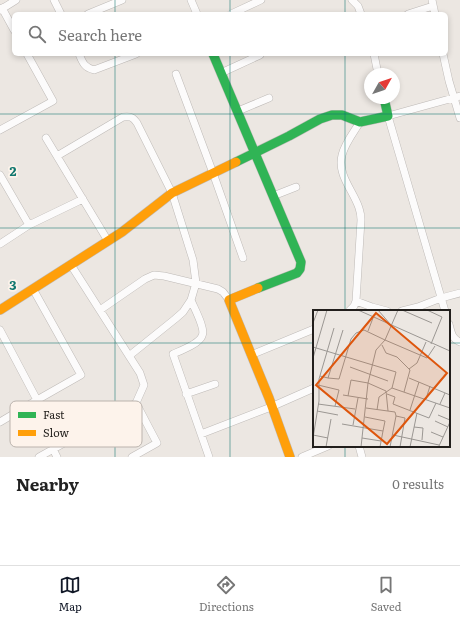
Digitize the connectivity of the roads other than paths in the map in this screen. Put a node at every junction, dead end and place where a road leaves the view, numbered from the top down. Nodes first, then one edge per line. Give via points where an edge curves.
1 (16, 0) edge
2 (54, 0) edge
3 (122, 0) edge
4 (191, 0) edge
5 (262, 0) edge
6 (352, 0) edge
7 (432, 3) edge
8 (1, 9) edge
9 (60, 12) edge
10 (93, 12) edge
11 (196, 12) edge
12 (236, 12) edge
13 (360, 12) edge
14 (412, 12) edge
15 (12, 27) edge
16 (28, 56) edge
17 (80, 56) edge
18 (131, 56) edge
19 (214, 56) edge
20 (258, 56) edge
21 (374, 56) edge
22 (443, 56) edge
23 (377, 68) edge
24 (221, 73) junction
25 (176, 74) dead end
26 (457, 97) edge
27 (269, 98) dead end
28 (385, 104) edge
29 (238, 111) junction
30 (388, 116) junction
31 (460, 118) edge
32 (360, 122) junction
33 (0, 130) edge
34 (46, 138) dead end
35 (255, 152) junction
36 (57, 156) junction
37 (213, 173) junction
38 (0, 175) edge
39 (296, 187) dead end
40 (172, 193) junction
41 (273, 196) junction
42 (83, 199) junction
43 (29, 225) junction
44 (108, 241) junction
45 (0, 244) edge
46 (243, 258) dead end
47 (71, 265) junction
48 (196, 283) junction
49 (33, 289) junction
50 (460, 293) edge
51 (440, 298) junction
52 (191, 300) junction
53 (229, 300) junction
54 (356, 301) junction
55 (0, 310) edge
56 (100, 310) junction
57 (349, 310) edge
58 (383, 310) edge
59 (406, 310) edge
60 (445, 310) edge
61 (450, 327) edge
62 (313, 329) edge
63 (0, 330) edge
64 (460, 342) edge
65 (251, 355) junction
66 (129, 356) junction
67 (215, 384) dead end
68 (313, 388) edge
69 (186, 394) junction
70 (37, 400) joint
71 (137, 401) edge
72 (271, 406) junction
73 (142, 414) edge
74 (10, 416) edge
75 (0, 422) edge
76 (201, 434) junction
77 (57, 447) edge
78 (326, 447) edge
79 (359, 447) edge
80 (53, 449) junction
81 (40, 457) edge
82 (57, 457) edge
83 (132, 457) edge
84 (209, 457) edge
85 (290, 457) edge
86 (302, 457) edge
87 (362, 457) edge

1 - 8 street
2 - 9 street
3 - 10 street
4 - 11 street
5 - 12 street
6 - 13 street
7 - 14 street
8 - 15 street
16 - 33 street via 53,101
17 - 18 street via 83,64 94,70
19 - 24 street
20 - 24 street
21 - 23 street
22 - 26 street via 449,81
24 - 29 street
25 - 37 street
26 - 30 street
26 - 31 street
27 - 29 street
28 - 30 street
29 - 35 street
30 - 32 street
30 - 51 street
32 - 35 street via 342,115 320,118
32 - 54 street via 344,150 341,166 343,176 360,209
34 - 36 street
35 - 37 street
35 - 41 street
36 - 40 street via 123,117 129,116 137,123
36 - 42 street
37 - 40 street
37 - 46 street
38 - 43 street
39 - 41 street
40 - 44 street
40 - 48 street via 193,260
41 - 53 street via 301,262 300,269 297,273
42 - 43 street
42 - 44 street
43 - 45 street
44 - 47 street
47 - 49 street
47 - 56 street
48 - 52 street
48 - 53 street via 218,289
48 - 56 street via 154,275
49 - 55 street
49 - 70 street via 81,375
50 - 51 street
51 - 59 street
51 - 60 street
52 - 66 street via 183,312
52 - 69 street via 204,331 202,337 172,354
53 - 65 street
54 - 57 street
54 - 58 street
56 - 66 street
61 - 64 street via 453,337
62 - 65 street
63 - 70 street
65 - 72 street
66 - 71 street via 144,385
67 - 69 street
68 - 72 street
69 - 76 street
72 - 76 street
72 - 85 street
73 - 83 street via 157,443
74 - 75 street
76 - 84 street
77 - 80 street
78 - 86 street
79 - 87 street
80 - 81 street
80 - 82 street

